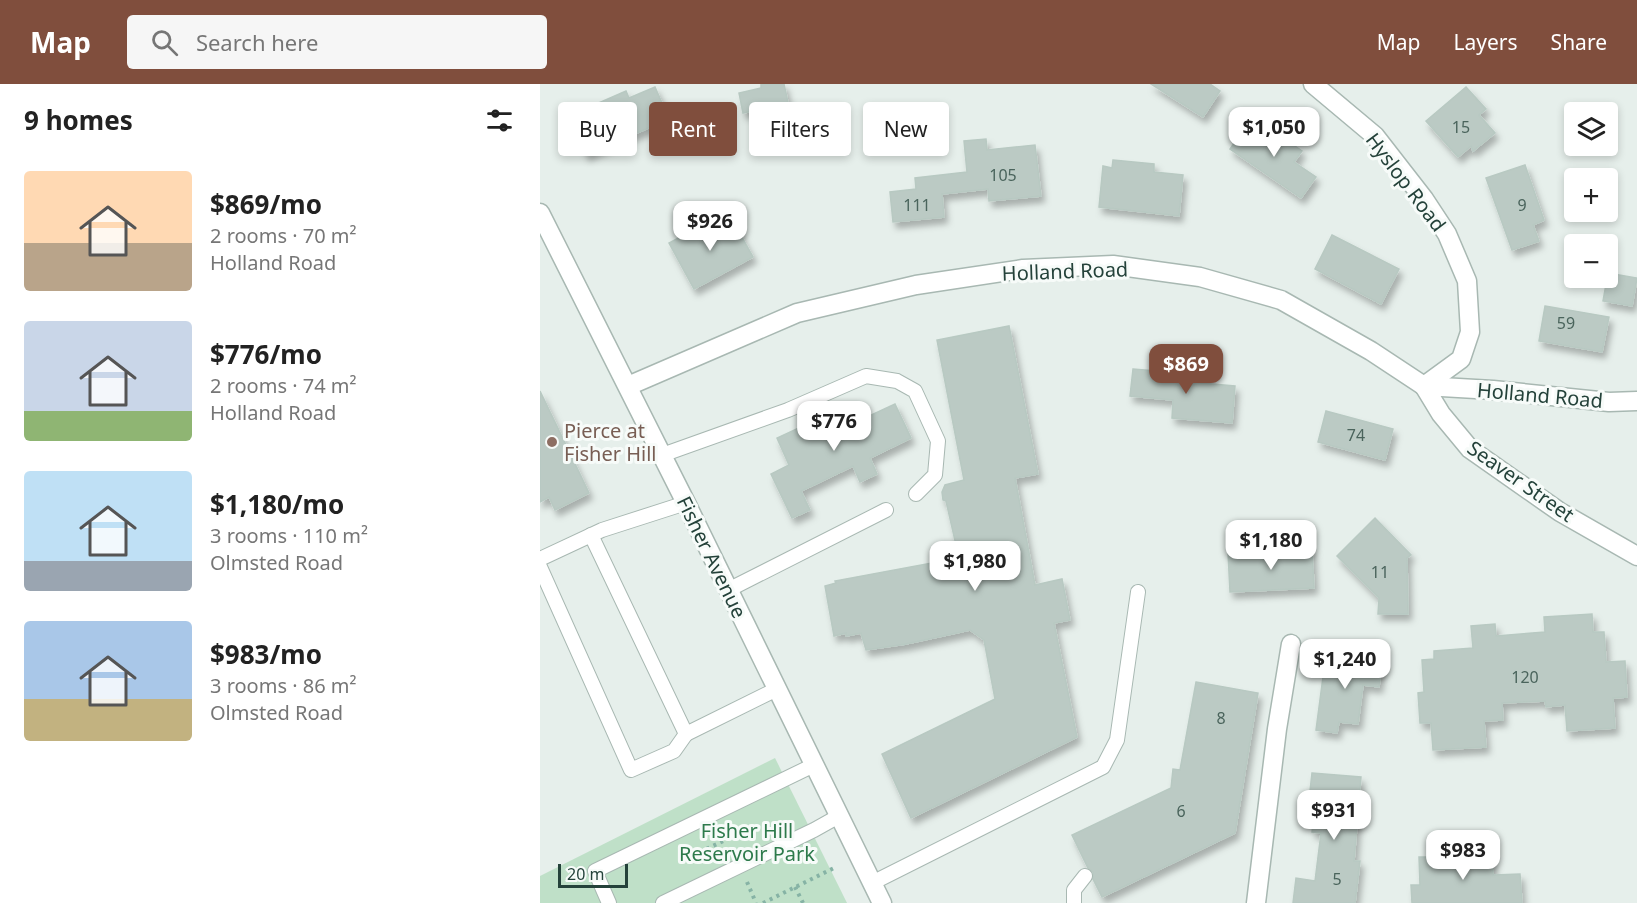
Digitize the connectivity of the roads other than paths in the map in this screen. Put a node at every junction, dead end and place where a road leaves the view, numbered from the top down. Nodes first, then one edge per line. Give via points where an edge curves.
1 (1313, 84) edge
2 (540, 213) edge
3 (628, 386) junction
4 (1424, 386) junction
5 (1637, 401) edge
6 (662, 455) junction
7 (916, 494) dead end
8 (686, 502) junction
9 (886, 510) dead end
10 (591, 535) junction
11 (1637, 556) edge
12 (540, 560) edge
13 (540, 567) edge
14 (728, 590) junction
15 (1138, 592) dead end
16 (1291, 644) dead end
17 (777, 689) junction
18 (686, 734) junction
19 (814, 765) junction
20 (839, 816) junction
21 (1085, 876) dead end
22 (872, 883) junction
23 (609, 903) edge
24 (663, 903) edge
25 (882, 903) edge
26 (1074, 903) edge
27 (1256, 903) edge

1 - 4 street, Hyslop Road via 1375,136 1447,234 1467,281 1470,332 1461,359
2 - 3 street, Fisher Avenue
3 - 4 street, Holland Road via 797,313 940,281 1023,269 1113,265 1200,277 1281,300
3 - 6 street, Fisher Avenue
4 - 5 street, Holland Road
4 - 11 street, Seaver Street via 1470,449 1560,512
6 - 7 lane via 788,410 866,376 897,381 915,391 938,441 934,475
6 - 8 street, Fisher Avenue
8 - 10 lane
8 - 14 street, Fisher Avenue
9 - 14 lane
10 - 12 lane
10 - 18 lane
13 - 18 lane via 631,770 674,751
14 - 17 street, Fisher Avenue
15 - 22 lane via 1117,740 1103,767
16 - 27 street
17 - 18 lane
17 - 19 street, Fisher Avenue
19 - 20 street, Fisher Avenue
19 - 23 lane via 595,871
20 - 22 street, Fisher Avenue
20 - 24 lane
21 - 26 lane via 1074,890
22 - 25 street, Fisher Avenue

